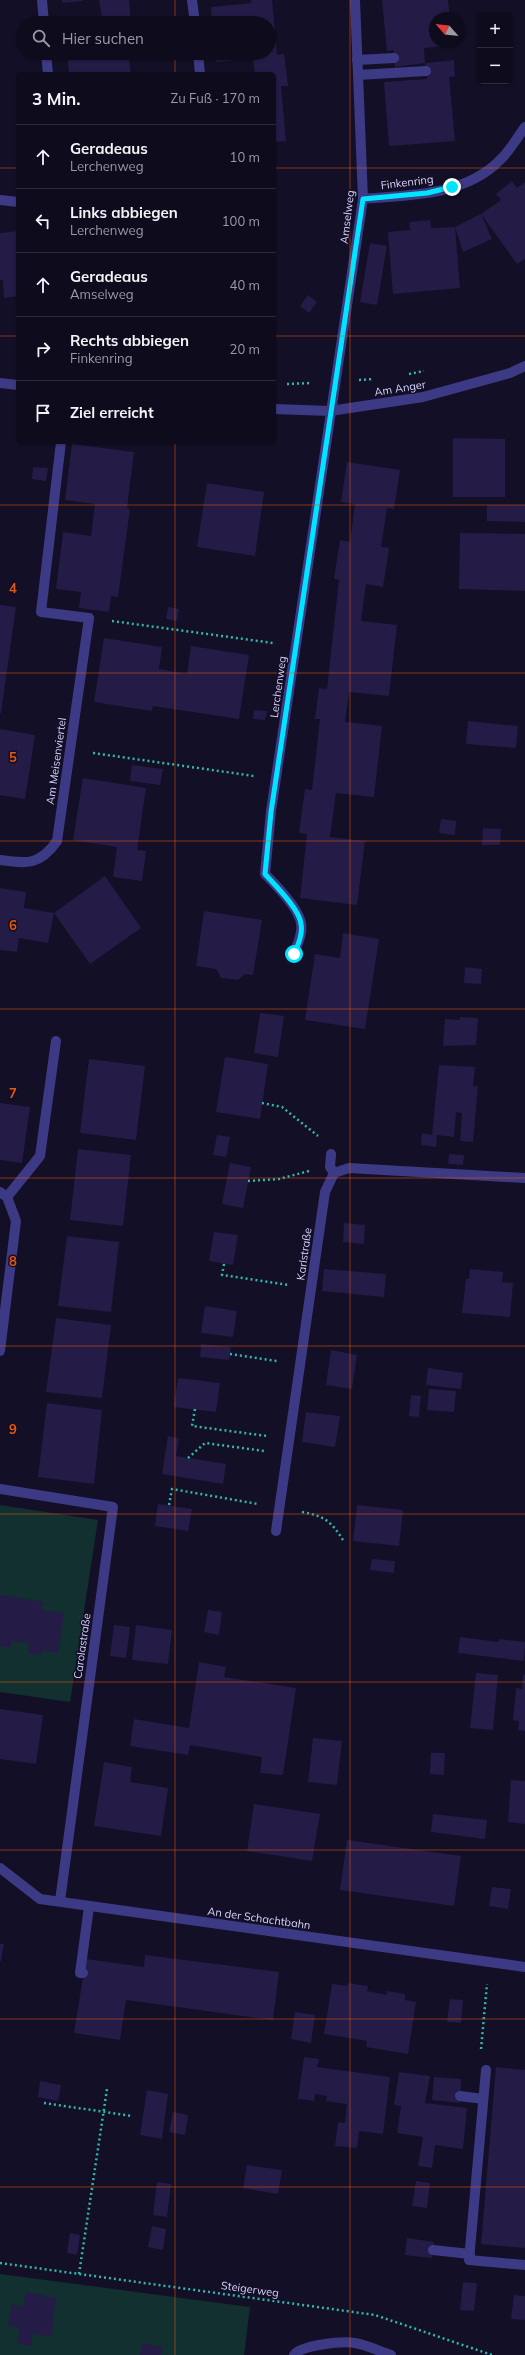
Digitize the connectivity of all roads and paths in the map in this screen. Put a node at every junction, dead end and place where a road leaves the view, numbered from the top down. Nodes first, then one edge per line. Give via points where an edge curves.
1 (42, 0) edge
2 (192, 0) edge
3 (355, 0) edge
4 (43, 16) edge
5 (194, 16) edge
6 (394, 58) dead end
7 (47, 60) edge
8 (199, 60) edge
9 (358, 60) junction
10 (426, 71) dead end
11 (48, 72) edge
12 (200, 72) edge
13 (358, 75) junction
14 (525, 127) edge
15 (363, 199) junction
16 (0, 200) edge
17 (16, 202) edge
18 (525, 366) edge
19 (425, 371) dead end
20 (403, 375) dead end
21 (381, 379) dead end
22 (334, 381) junction
23 (0, 383) edge
24 (282, 385) dead end
25 (16, 386) edge
26 (276, 409) edge
27 (330, 411) junction
28 (61, 444) edge
29 (90, 618) junction
30 (296, 645) junction
31 (69, 750) junction
32 (276, 779) junction
33 (0, 860) edge
34 (294, 954) dead end
35 (56, 1041) dead end
36 (262, 1102) dead end
37 (331, 1154) joint
38 (332, 1170) junction
39 (525, 1178) edge
40 (248, 1181) dead end
41 (4, 1195) edge
42 (224, 1264) dead end
43 (311, 1288) junction
44 (0, 1351) edge
45 (230, 1354) dead end
46 (301, 1364) junction
47 (194, 1409) dead end
48 (290, 1439) junction
49 (288, 1453) junction
50 (188, 1458) dead end
51 (0, 1489) edge
52 (169, 1506) dead end
53 (280, 1508) junction
54 (276, 1531) dead end
55 (343, 1540) dead end
56 (0, 1868) edge
57 (60, 1901) junction
58 (89, 1907) junction
59 (489, 1962) junction
60 (525, 1967) edge
61 (83, 1973) dead end
62 (486, 2070) joint
63 (107, 2089) dead end
64 (460, 2096) dead end
65 (483, 2099) junction
66 (44, 2103) dead end
67 (104, 2112) junction
68 (132, 2116) dead end
69 (433, 2250) dead end
70 (470, 2254) junction
71 (0, 2263) edge
72 (525, 2265) edge
73 (79, 2274) junction
74 (294, 2355) edge
75 (391, 2355) edge
76 (492, 2355) edge

1 - 4 street
2 - 5 street
3 - 9 street, Amselweg
6 - 9 street
7 - 11 street
8 - 12 street
9 - 13 street, Amselweg
10 - 13 street
13 - 15 street, Amselweg
14 - 15 street, Finkenring via 499,162 465,184 427,193
15 - 22 street, Amselweg
16 - 17 street
18 - 27 street, Am Anger via 510,373 429,396
19 - 20 path
21 - 22 path
22 - 24 path
22 - 27 street, Amselweg
23 - 25 street
26 - 27 street, Am Anger
27 - 30 street, Lerchenweg
28 - 29 street via 41,612
29 - 30 path
29 - 31 street, Am Meisenviertel
30 - 32 street, Lerchenweg
31 - 32 path
31 - 33 street, Am Meisenviertel via 57,841 48,854 36,861 22,864
32 - 34 street, Lerchenweg via 265,874 288,899 302,923 300,939
35 - 41 street via 40,1156
36 - 37 path via 282,1107 315,1131
37 - 38 street
38 - 39 street via 348,1168
38 - 40 path via 279,1179
38 - 43 street, Karlstraße via 325,1192
41 - 44 street via 16,1221
42 - 43 path via 222,1275
43 - 46 street, Karlstraße
45 - 46 path
46 - 48 street, Karlstraße
47 - 48 path via 192,1426
48 - 49 street, Karlstraße
49 - 50 path via 205,1444
49 - 53 street, Karlstraße
51 - 57 street, Carolastraße via 113,1507
52 - 53 path via 172,1489
53 - 54 street, Karlstraße
53 - 55 path via 314,1514 332,1523
56 - 57 street, An der Schachtbahn via 40,1899
57 - 58 street, An der Schachtbahn
58 - 59 street, An der Schachtbahn
58 - 61 street via 80,1973
59 - 60 street, An der Schachtbahn
59 - 62 path via 479,2070
62 - 65 street
63 - 67 path
64 - 65 street
65 - 70 street
66 - 67 path
67 - 68 path
67 - 73 path
69 - 70 street
70 - 72 street via 469,2260
71 - 73 path, Steigerweg
73 - 76 path, Steigerweg via 375,2314
74 - 75 street via 297,2351 320,2345 354,2342

